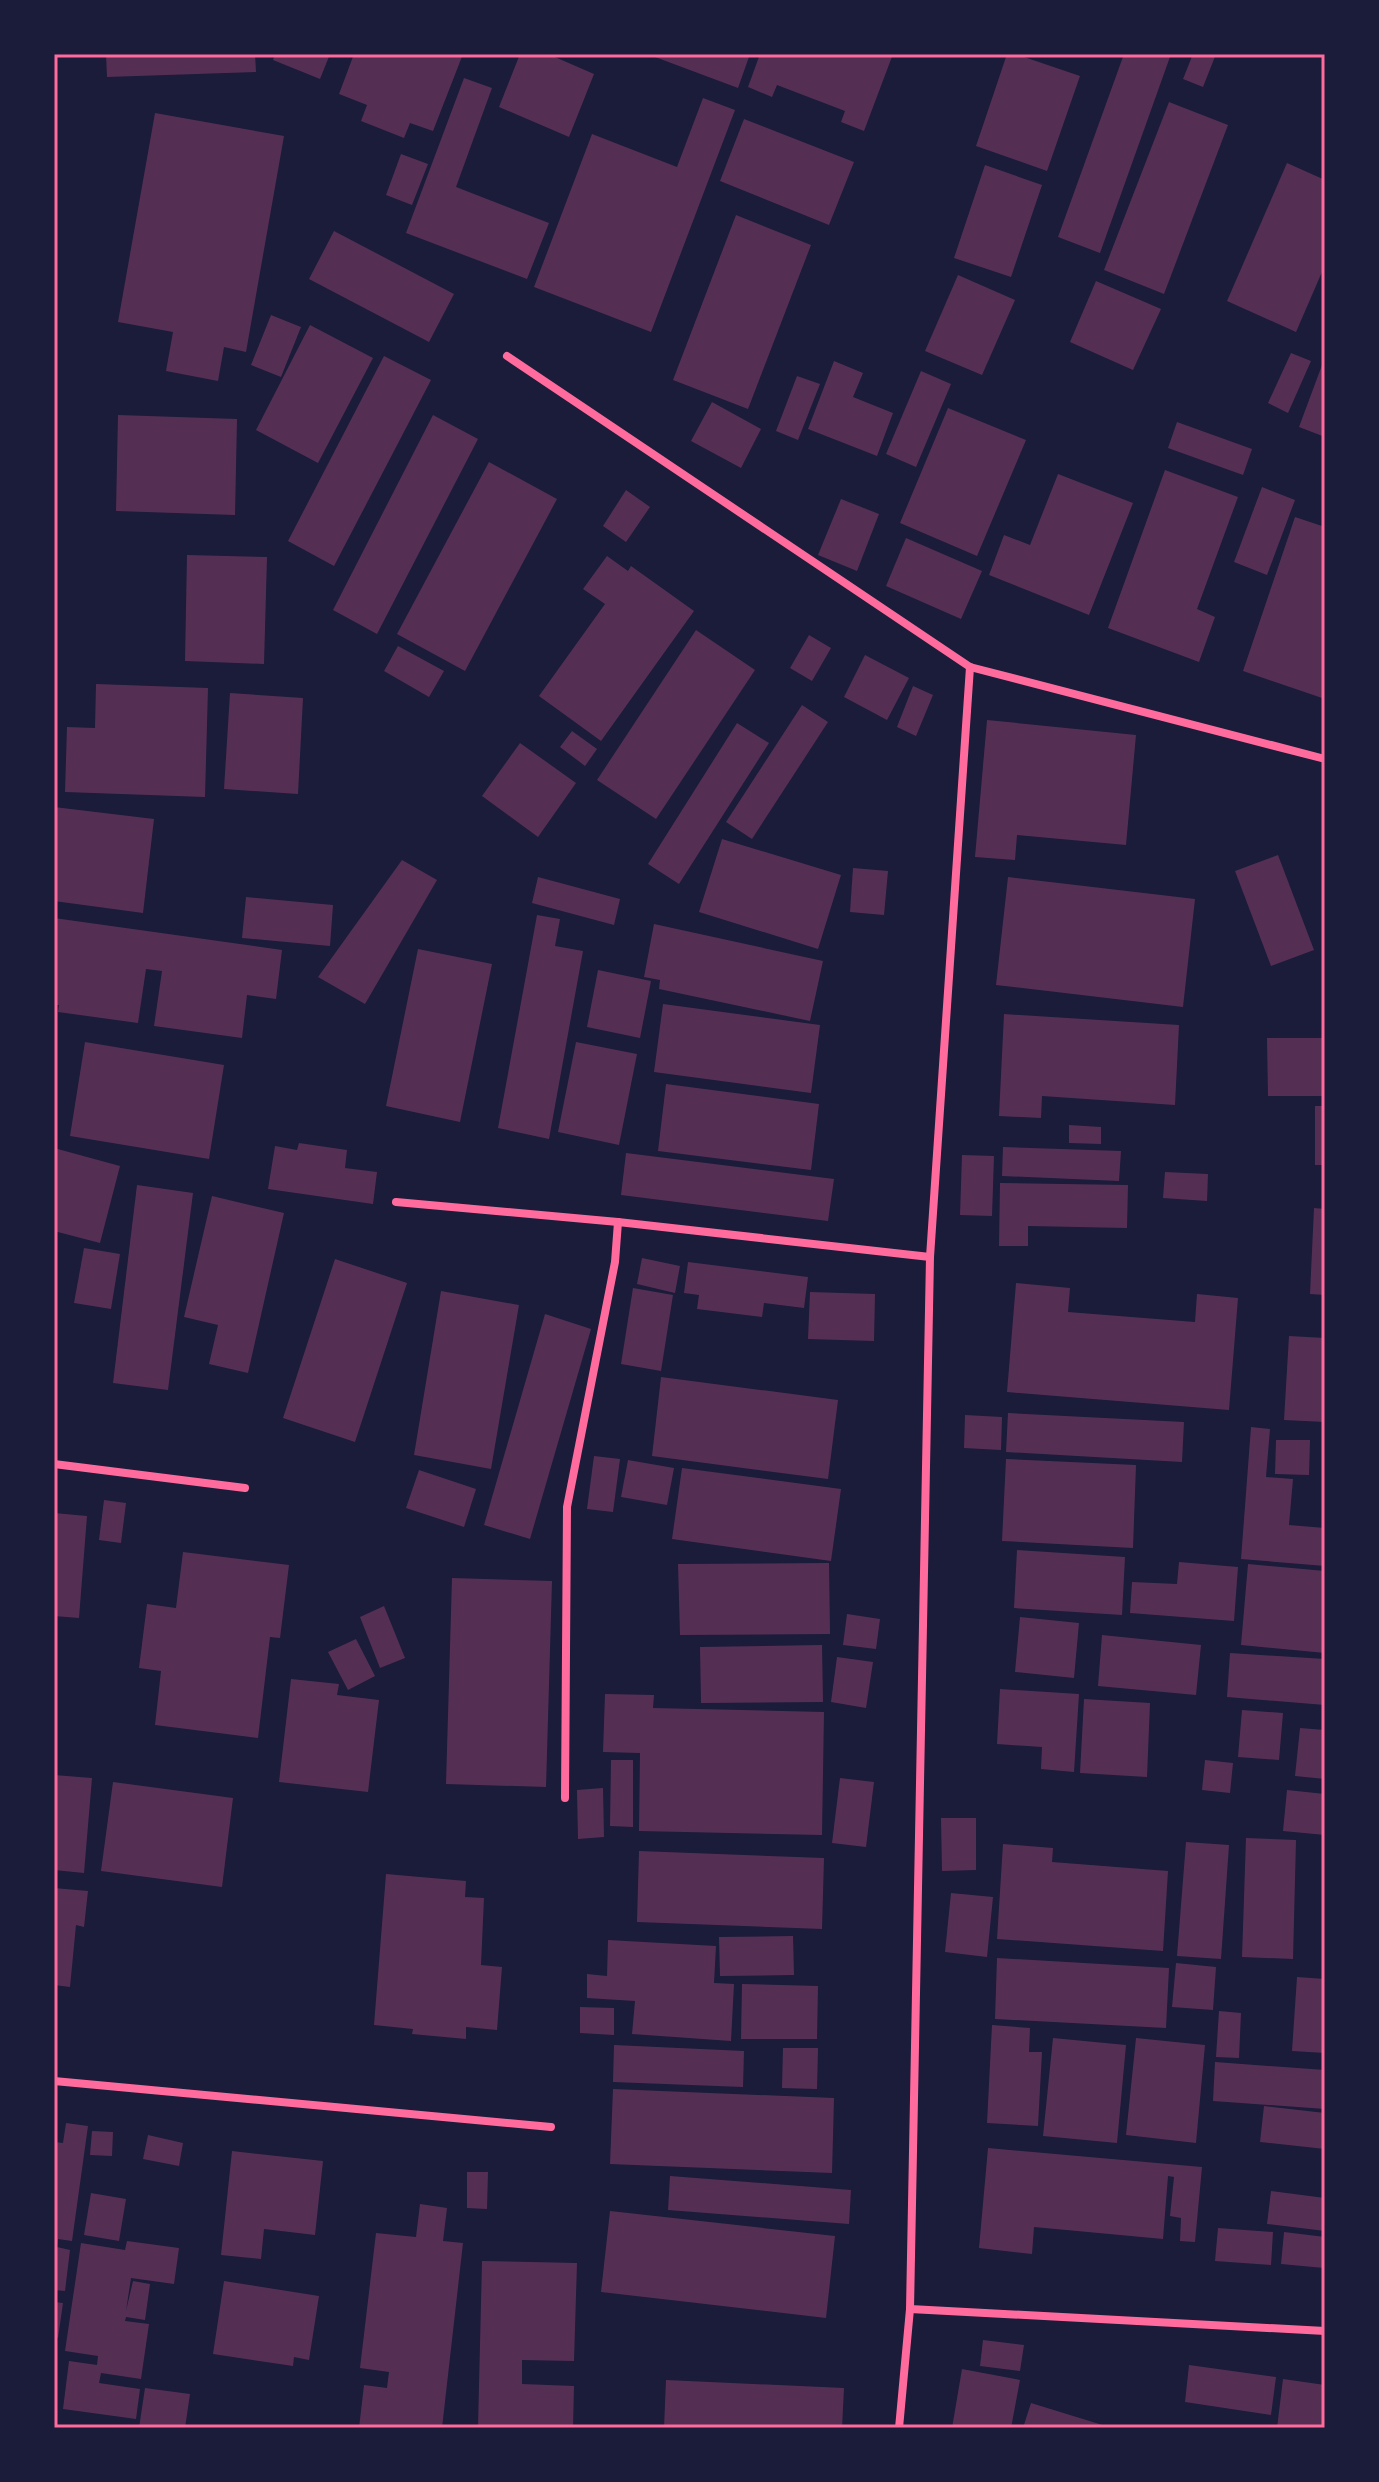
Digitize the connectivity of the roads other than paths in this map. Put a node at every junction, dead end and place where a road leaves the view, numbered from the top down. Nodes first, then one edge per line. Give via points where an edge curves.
1 (507, 356) dead end
2 (970, 667) junction
3 (1325, 759) edge
4 (396, 1202) dead end
5 (618, 1222) junction
6 (930, 1257) junction
7 (54, 1464) edge
8 (245, 1488) dead end
9 (565, 1798) dead end
10 (54, 2081) edge
11 (551, 2127) dead end
12 (910, 2309) junction
13 (1325, 2331) edge
14 (899, 2428) edge

1 - 2 street
2 - 3 street
2 - 6 street
4 - 5 street
5 - 6 street
5 - 9 street via 615,1262 567,1507
6 - 12 street
7 - 8 street
10 - 11 street
12 - 13 street
12 - 14 street

